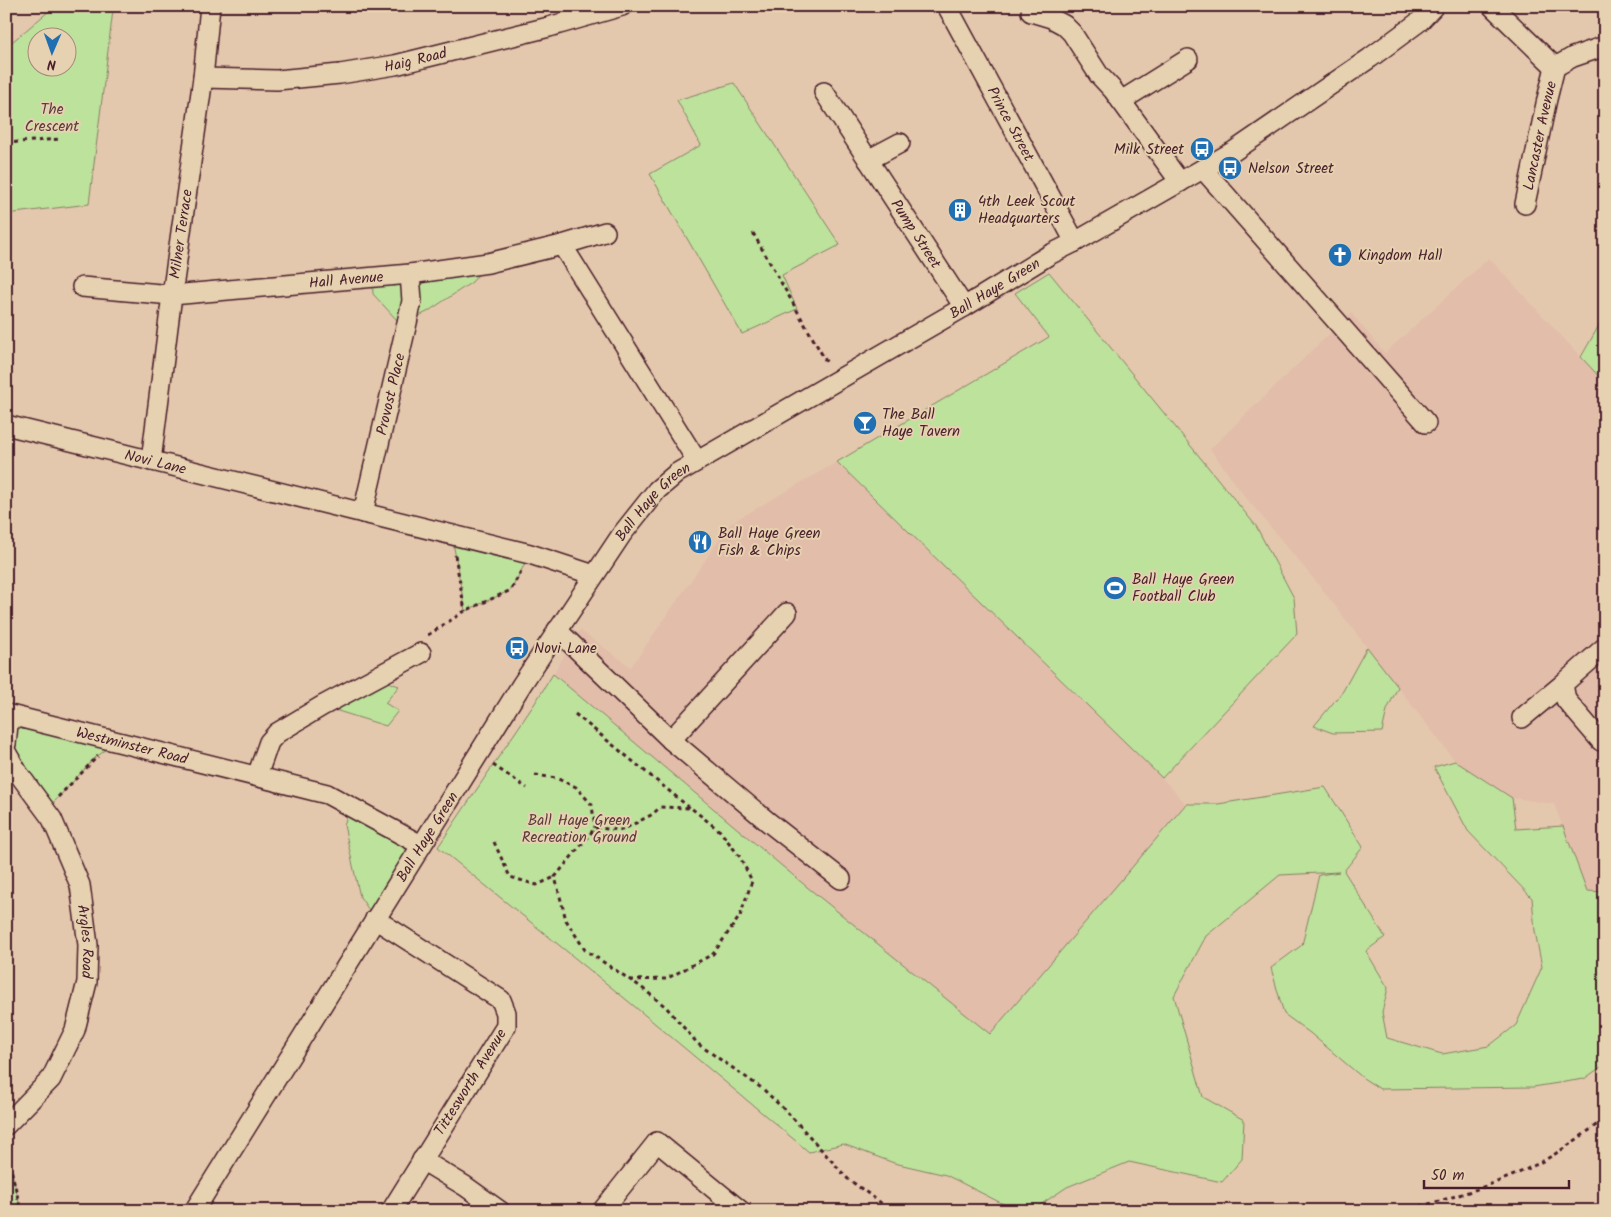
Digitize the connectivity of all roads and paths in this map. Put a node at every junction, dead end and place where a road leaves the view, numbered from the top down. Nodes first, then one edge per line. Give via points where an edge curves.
1 (210, 6) edge
2 (622, 6) edge
3 (947, 6) edge
4 (1434, 6) edge
5 (1492, 6) edge
6 (1031, 12) dead end
7 (1605, 46) edge
8 (1188, 59) dead end
9 (1555, 66) junction
10 (203, 78) junction
11 (824, 92) dead end
12 (1117, 96) junction
13 (60, 139) dead end
14 (6, 143) edge
15 (900, 143) dead end
16 (868, 160) junction
17 (1203, 169) junction
18 (1180, 182) junction
19 (1525, 204) dead end
20 (605, 232) dead end
21 (753, 233) dead end
22 (1075, 242) junction
23 (562, 246) junction
24 (410, 274) junction
25 (82, 286) dead end
26 (172, 295) junction
27 (964, 307) junction
28 (837, 380) junction
29 (1426, 423) dead end
30 (6, 425) edge
31 (698, 461) junction
32 (151, 462) junction
33 (363, 513) junction
34 (452, 536) junction
35 (530, 554) junction
36 (594, 574) junction
37 (465, 611) junction
38 (787, 613) dead end
39 (557, 630) junction
40 (1605, 647) edge
41 (421, 654) joint
42 (1563, 684) junction
43 (7, 714) edge
44 (575, 714) dead end
45 (1522, 718) dead end
46 (671, 740) junction
47 (116, 742) junction
48 (1605, 742) edge
49 (6, 744) edge
50 (6, 752) edge
51 (478, 754) junction
52 (535, 775) dead end
53 (257, 776) junction
54 (527, 788) dead end
55 (691, 808) junction
56 (44, 809) junction
57 (596, 828) junction
58 (494, 842) dead end
59 (421, 845) junction
60 (555, 877) junction
61 (841, 878) dead end
62 (375, 919) junction
63 (630, 980) junction
64 (1605, 1118) edge
65 (6, 1125) edge
66 (6, 1148) edge
67 (422, 1160) junction
68 (21, 1211) edge
69 (194, 1211) edge
70 (391, 1211) edge
71 (500, 1211) edge
72 (602, 1211) edge
73 (740, 1211) edge
74 (892, 1211) edge
75 (1404, 1211) edge

1 - 10 street, Milner Terrace
2 - 10 street, Haig Road via 395,65 277,80
3 - 22 street, Prince Street
4 - 17 street, Ball Haye Green via 1420,22 1370,58
5 - 9 street, Lancaster Avenue
6 - 12 street via 1051,18 1068,29
7 - 9 street, Lancaster Avenue via 1573,56
8 - 12 street
9 - 19 street, Lancaster Avenue
10 - 26 street, Milner Terrace
11 - 16 street, Pump Street
12 - 18 street
13 - 14 path
15 - 16 street
16 - 27 street, Pump Street
17 - 18 street, Ball Haye Green
17 - 29 street
18 - 22 street, Ball Haye Green
20 - 23 street, Hall Avenue
21 - 28 path
22 - 27 street, Ball Haye Green
23 - 24 street, Hall Avenue via 488,263
23 - 31 street
24 - 26 street, Hall Avenue
24 - 33 street, Provost Place via 412,301
25 - 26 street, Hall Avenue
26 - 32 street, Milner Terrace
27 - 28 street, Ball Haye Green
28 - 31 street, Ball Haye Green
30 - 32 street, Novi Lane
31 - 36 street, Ball Haye Green via 657,490
32 - 33 street, Novi Lane
33 - 34 street, Novi Lane
34 - 35 street, Novi Lane
34 - 37 path
35 - 36 street, Novi Lane
35 - 37 path via 511,590
36 - 39 street, Ball Haye Green
37 - 41 path via 424,638
38 - 46 street
39 - 46 street
39 - 51 street, Ball Haye Green
40 - 42 street
41 - 53 street via 322,706 277,734 269,742
42 - 45 street
42 - 48 street via 1566,700
43 - 47 street, Westminster Road
43 - 49 street
44 - 55 path
46 - 61 street
47 - 53 street, Westminster Road
47 - 56 path via 95,758
50 - 56 street, Argles Road
51 - 54 path
51 - 59 street, Ball Haye Green
52 - 57 path via 556,778 576,786 592,805
53 - 59 street, Westminster Road via 327,794
55 - 57 path via 660,807 622,830
55 - 63 path via 720,831 740,857 752,881 740,916 713,954 666,979
56 - 65 street, Argles Road via 52,819 80,885 88,945 88,982 76,1030 51,1079
57 - 60 path
58 - 60 path via 510,877 537,885
59 - 62 street, Ball Haye Green
60 - 63 path via 566,920 585,950
62 - 67 street, Tittesworth Avenue via 501,1000 506,1014 506,1026
62 - 69 street, Ball Haye Green
63 - 74 path via 666,1007 698,1044 763,1089 848,1179
64 - 75 path via 1554,1154 1517,1174
66 - 68 path
67 - 70 street, Tittesworth Avenue
67 - 71 street
72 - 73 street via 657,1142

